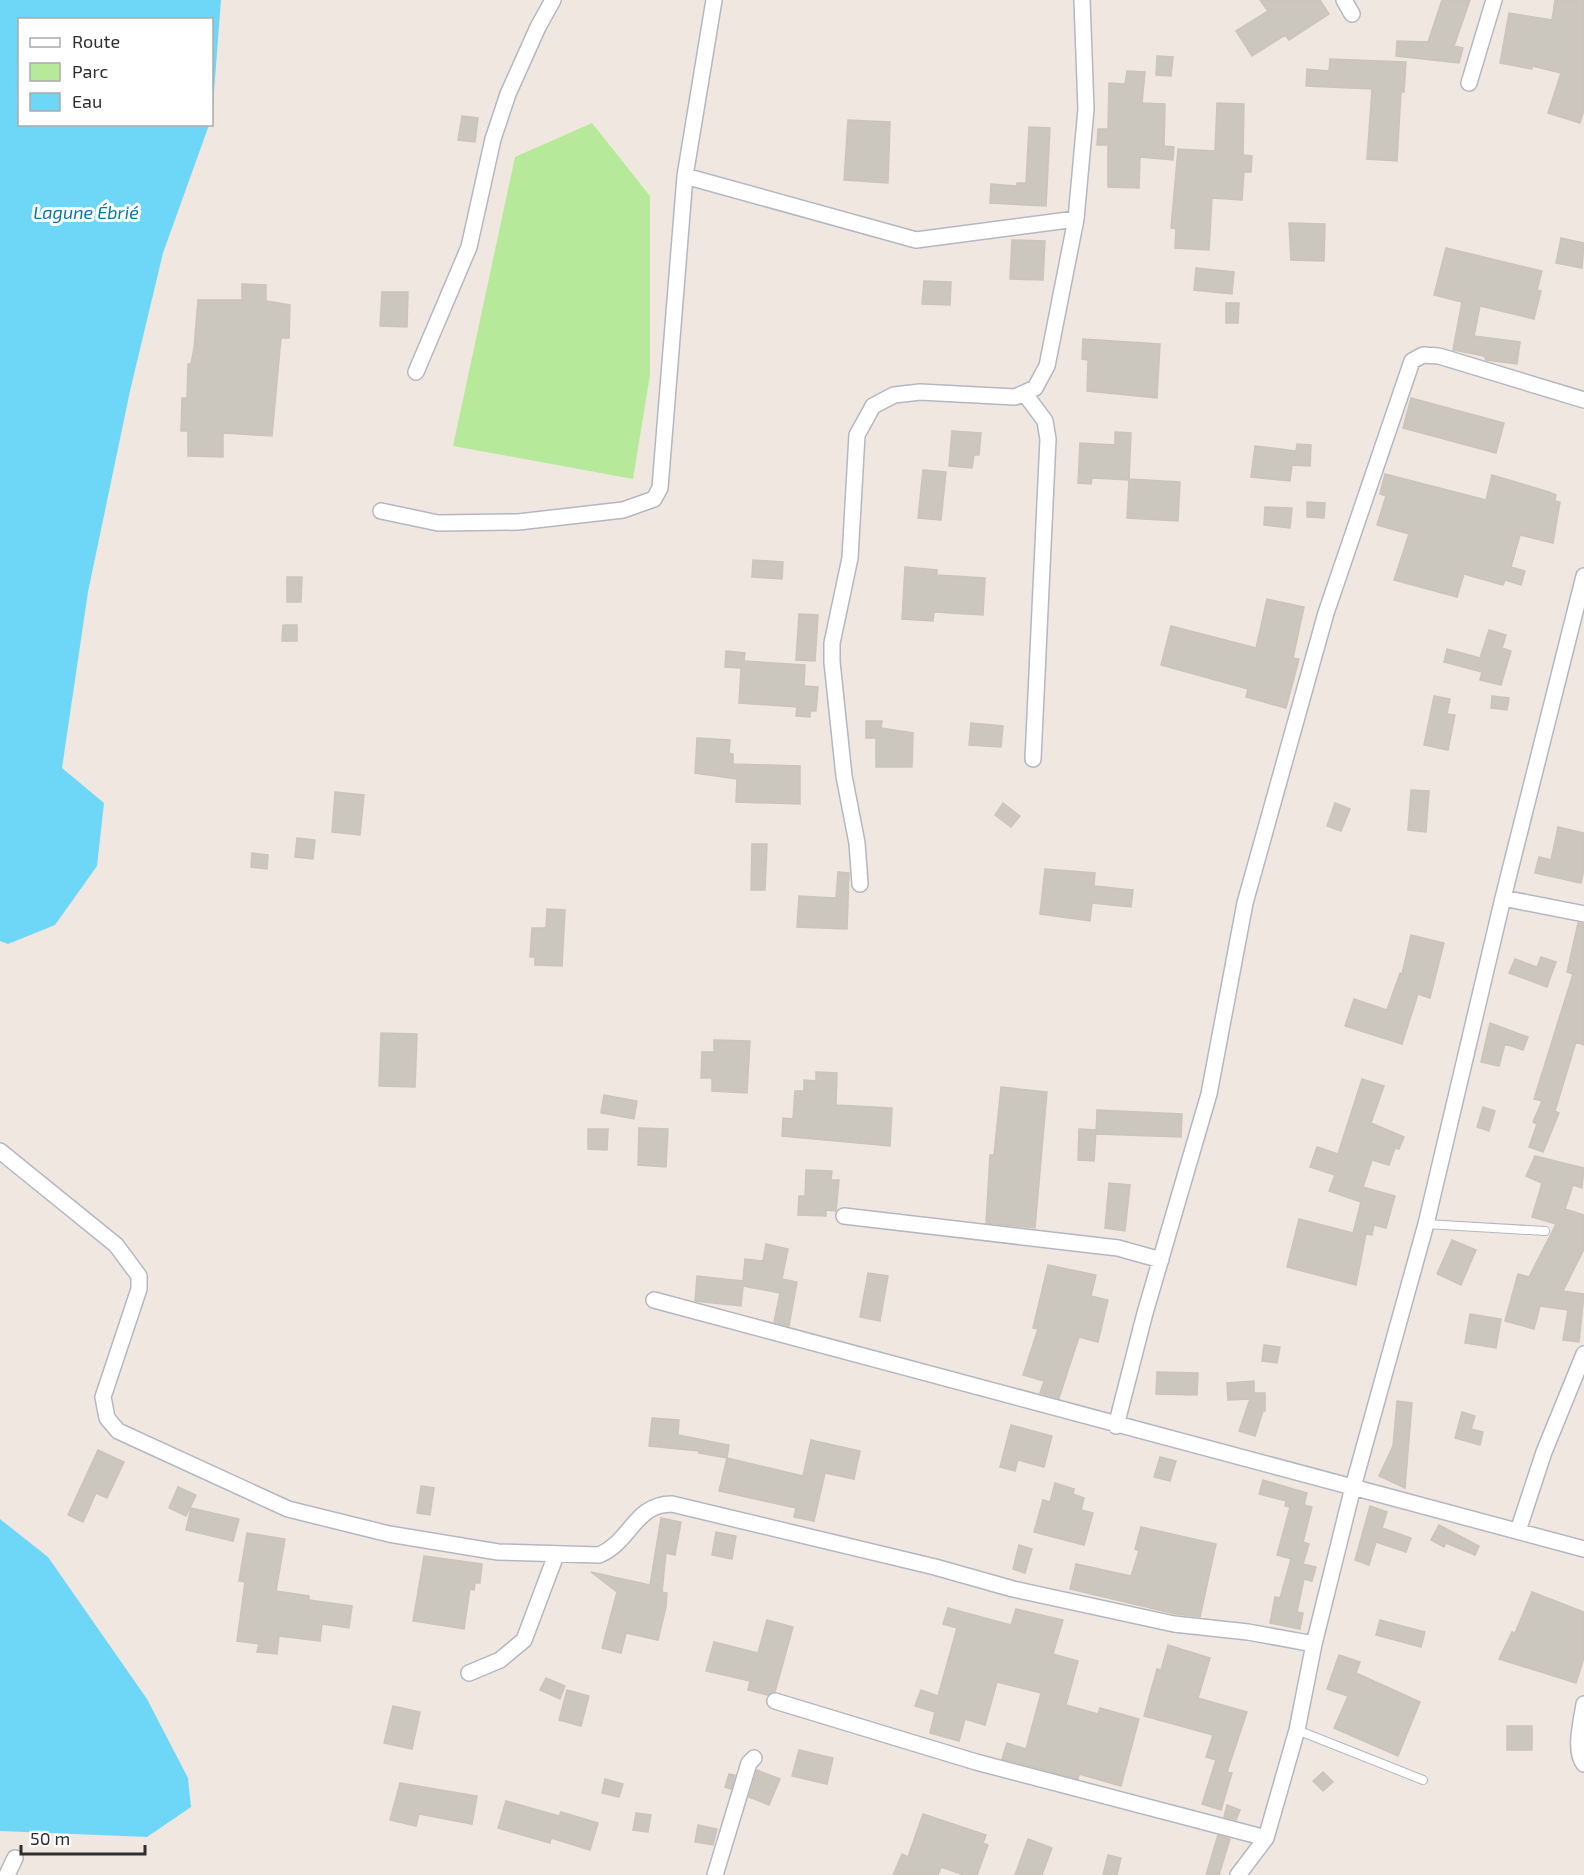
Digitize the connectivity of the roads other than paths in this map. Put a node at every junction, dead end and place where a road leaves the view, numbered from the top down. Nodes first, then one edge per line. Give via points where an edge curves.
1 (553, 0) edge
2 (714, 0) edge
3 (1082, 0) edge
4 (1494, 0) edge
5 (1469, 83) dead end
6 (685, 176) junction
7 (1076, 219) junction
8 (416, 372) dead end
9 (1025, 394) junction
10 (1584, 400) edge
11 (381, 511) dead end
12 (1584, 576) edge
13 (1033, 759) dead end
14 (860, 884) dead end
15 (1503, 898) junction
16 (1584, 914) edge
17 (0, 1151) edge
18 (843, 1216) dead end
19 (1426, 1224) junction
20 (1545, 1231) dead end
21 (1161, 1260) junction
22 (654, 1300) dead end
23 (1584, 1354) edge
24 (1116, 1425) junction
25 (1353, 1487) junction
26 (1518, 1531) junction
27 (1584, 1549) edge
28 (556, 1555) junction
29 (1314, 1644) junction
30 (469, 1672) dead end
31 (775, 1701) dead end
32 (1584, 1704) edge
33 (1297, 1730) junction
34 (754, 1758) dead end
35 (1584, 1764) edge
36 (1423, 1780) dead end
37 (1266, 1838) junction
38 (15, 1858) dead end
39 (7, 1875) edge
40 (715, 1875) edge
41 (1238, 1875) edge

1 - 8 street via 508,94 493,139 469,247
2 - 6 street
3 - 7 street via 1086,109
4 - 5 street
6 - 7 street via 916,240
6 - 11 street via 660,488 654,499 623,510 486,524 438,523
7 - 9 street via 1047,366 1042,379
9 - 13 street via 1045,421 1048,439
9 - 14 street via 1007,398 920,392 894,395 873,406 857,435 850,558 832,642 832,662
10 - 21 street via 1439,356 1423,355 1412,361 1323,624 1245,903 1209,1094
12 - 15 street
15 - 16 street
15 - 19 street
17 - 28 street via 116,1245 139,1276 139,1289 103,1397 107,1418 118,1431 288,1509 389,1534 498,1552
18 - 21 street via 1118,1248
19 - 20 lane
19 - 25 street
21 - 24 street
22 - 24 street
23 - 26 street via 1544,1452
24 - 25 street
25 - 26 street
25 - 29 street
26 - 27 street
28 - 29 street via 599,1555 612,1549 640,1514 658,1504 672,1504 1025,1592 1174,1624
28 - 30 street via 524,1640 500,1660
29 - 33 street
31 - 37 street via 976,1762
32 - 35 street via 1579,1742
33 - 36 lane
33 - 37 street
34 - 40 street via 749,1763
37 - 41 street
38 - 39 street

